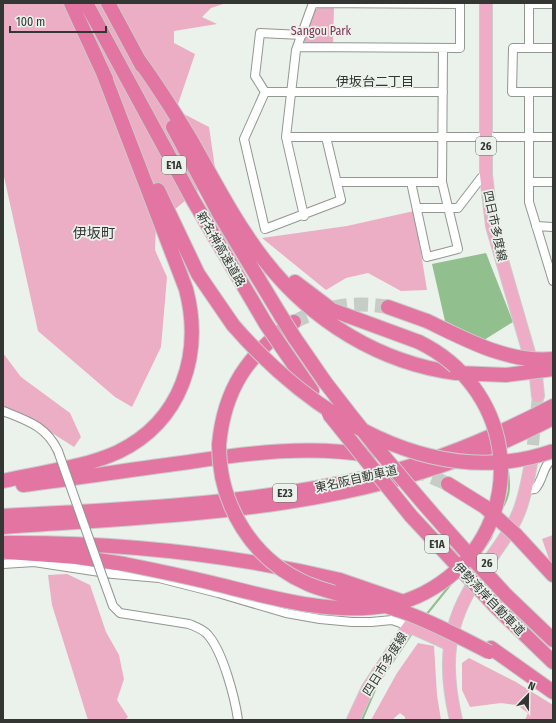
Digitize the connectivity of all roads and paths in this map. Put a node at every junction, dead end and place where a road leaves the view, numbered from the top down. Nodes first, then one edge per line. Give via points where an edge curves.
1 (70, 3) edge
2 (86, 3) edge
3 (108, 3) edge
4 (313, 3) edge
5 (443, 3) edge
6 (486, 3) edge
7 (529, 4) edge
8 (553, 4) edge
9 (302, 35) junction
10 (298, 47) junction
11 (443, 48) junction
12 (529, 48) junction
13 (553, 48) edge
14 (138, 59) junction
15 (102, 70) junction
16 (265, 92) junction
17 (292, 92) junction
18 (443, 92) junction
19 (529, 92) junction
20 (553, 92) edge
21 (286, 136) junction
22 (326, 137) junction
23 (442, 137) junction
24 (486, 137) junction
25 (529, 137) junction
26 (553, 137) edge
27 (486, 175) junction
28 (337, 182) junction
29 (411, 182) junction
30 (442, 182) junction
31 (529, 182) junction
32 (553, 182) edge
33 (417, 208) junction
34 (448, 208) junction
35 (304, 216) junction
36 (536, 226) junction
37 (553, 226) edge
38 (244, 230) junction
39 (553, 281) edge
40 (388, 306) tunnel mouth
41 (294, 322) tunnel mouth
42 (553, 359) edge
43 (553, 369) edge
44 (538, 396) tunnel mouth
45 (553, 406) edge
46 (3, 411) edge
47 (553, 418) edge
48 (553, 451) edge
49 (368, 455) dead end
50 (553, 459) edge
51 (531, 463) tunnel mouth
52 (398, 474) joint
53 (381, 480) joint
54 (3, 481) edge
55 (448, 484) tunnel mouth
56 (3, 487) edge
57 (526, 490) junction
58 (3, 516) edge
59 (3, 527) edge
60 (3, 543) edge
61 (3, 552) edge
62 (3, 564) edge
63 (553, 575) edge
64 (409, 626) junction
65 (553, 640) edge
66 (449, 644) junction
67 (490, 650) junction
68 (553, 662) edge
69 (553, 692) edge
70 (238, 720) edge
71 (353, 720) edge
72 (456, 720) edge

1 - 15 highway
2 - 53 highway, 新名神高速道路 / E1A, bridge via 193,200 266,324 347,439
3 - 14 highway, 新名神高速道路 / E1A
4 - 5 street
4 - 9 street
5 - 11 street via 460,4 460,48
6 - 24 main road, 四日市多度線 / 26
7 - 8 street
7 - 12 street
9 - 10 street
9 - 16 street via 260,33 255,76
10 - 11 street
10 - 17 street
11 - 18 street
12 - 13 street
12 - 19 street via 513,48 512,92
14 - 38 highway via 175,114
14 - 52 highway, 新名神高速道路 / E1A, bridge via 220,215 294,337 325,382
15 - 48 highway, bridge via 186,251 233,325 279,374 348,422 404,448 445,460 486,464 522,460
15 - 54 highway via 186,289 193,327 189,364 180,389 166,413 146,434 132,444 102,458
16 - 17 street
16 - 35 street via 244,139 265,229
17 - 18 street
17 - 21 street
18 - 23 street
19 - 20 street
19 - 25 street
21 - 22 street
21 - 35 street
22 - 23 street
22 - 28 street
23 - 24 street
23 - 30 street
24 - 25 street
24 - 27 main road, 四日市多度線 / 26
25 - 26 street
25 - 31 street
27 - 34 street via 458,208
27 - 44 main road, 四日市多度線 / 26 via 492,226 536,377
28 - 29 street
28 - 35 street via 342,200
29 - 30 street
29 - 33 street
30 - 34 street
31 - 32 street
31 - 36 street via 529,202
33 - 34 street
33 - 34 street via 426,257 458,249
36 - 37 street
36 - 39 street
38 - 43 highway, bridge via 286,286 327,322 363,343 397,358 432,369 456,373 506,375
38 - 61 highway, bridge via 277,265 316,300 344,316 418,342 460,370 480,395 494,425 500,452 501,478 489,524 473,552 449,576 424,593 391,605 350,608 274,598 124,564 77,557
40 - 42 highway, bridge via 502,354
41 - 67 highway, bridge via 262,348 237,381 222,418 219,445 222,480 233,513 246,535 276,565 308,584 402,611
45 - 58 highway, 東名阪自動車道 / E23 via 473,444 422,462 322,487 211,502
46 - 70 street, bridge via 36,424 50,437 58,451 113,606 120,613 189,624 207,634 231,688
47 - 59 highway, 東名阪自動車道 / E23 via 480,453 432,470 327,497 215,513
49 - 56 highway via 326,450 280,451
50 - 57 street via 545,466 541,483 535,489
51 - 57 main road, 26
52 - 65 highway, 伊勢湾岸自動車道 / E1A, bridge via 461,548
53 - 68 highway, 伊勢湾岸自動車道 / E1A, bridge via 496,607
55 - 63 highway, bridge via 485,507 516,535
57 - 66 main road, 26 via 518,514 504,540 477,576 466,597
60 - 67 highway, bridge via 70,544 168,551 263,564 340,580 385,594 427,612
62 - 64 street via 34,562 159,578 286,613 352,622 392,620
64 - 66 main road, 四日市多度線
64 - 71 main road, 四日市多度線 via 368,688
66 - 72 main road, 26 via 449,691
67 - 69 highway

